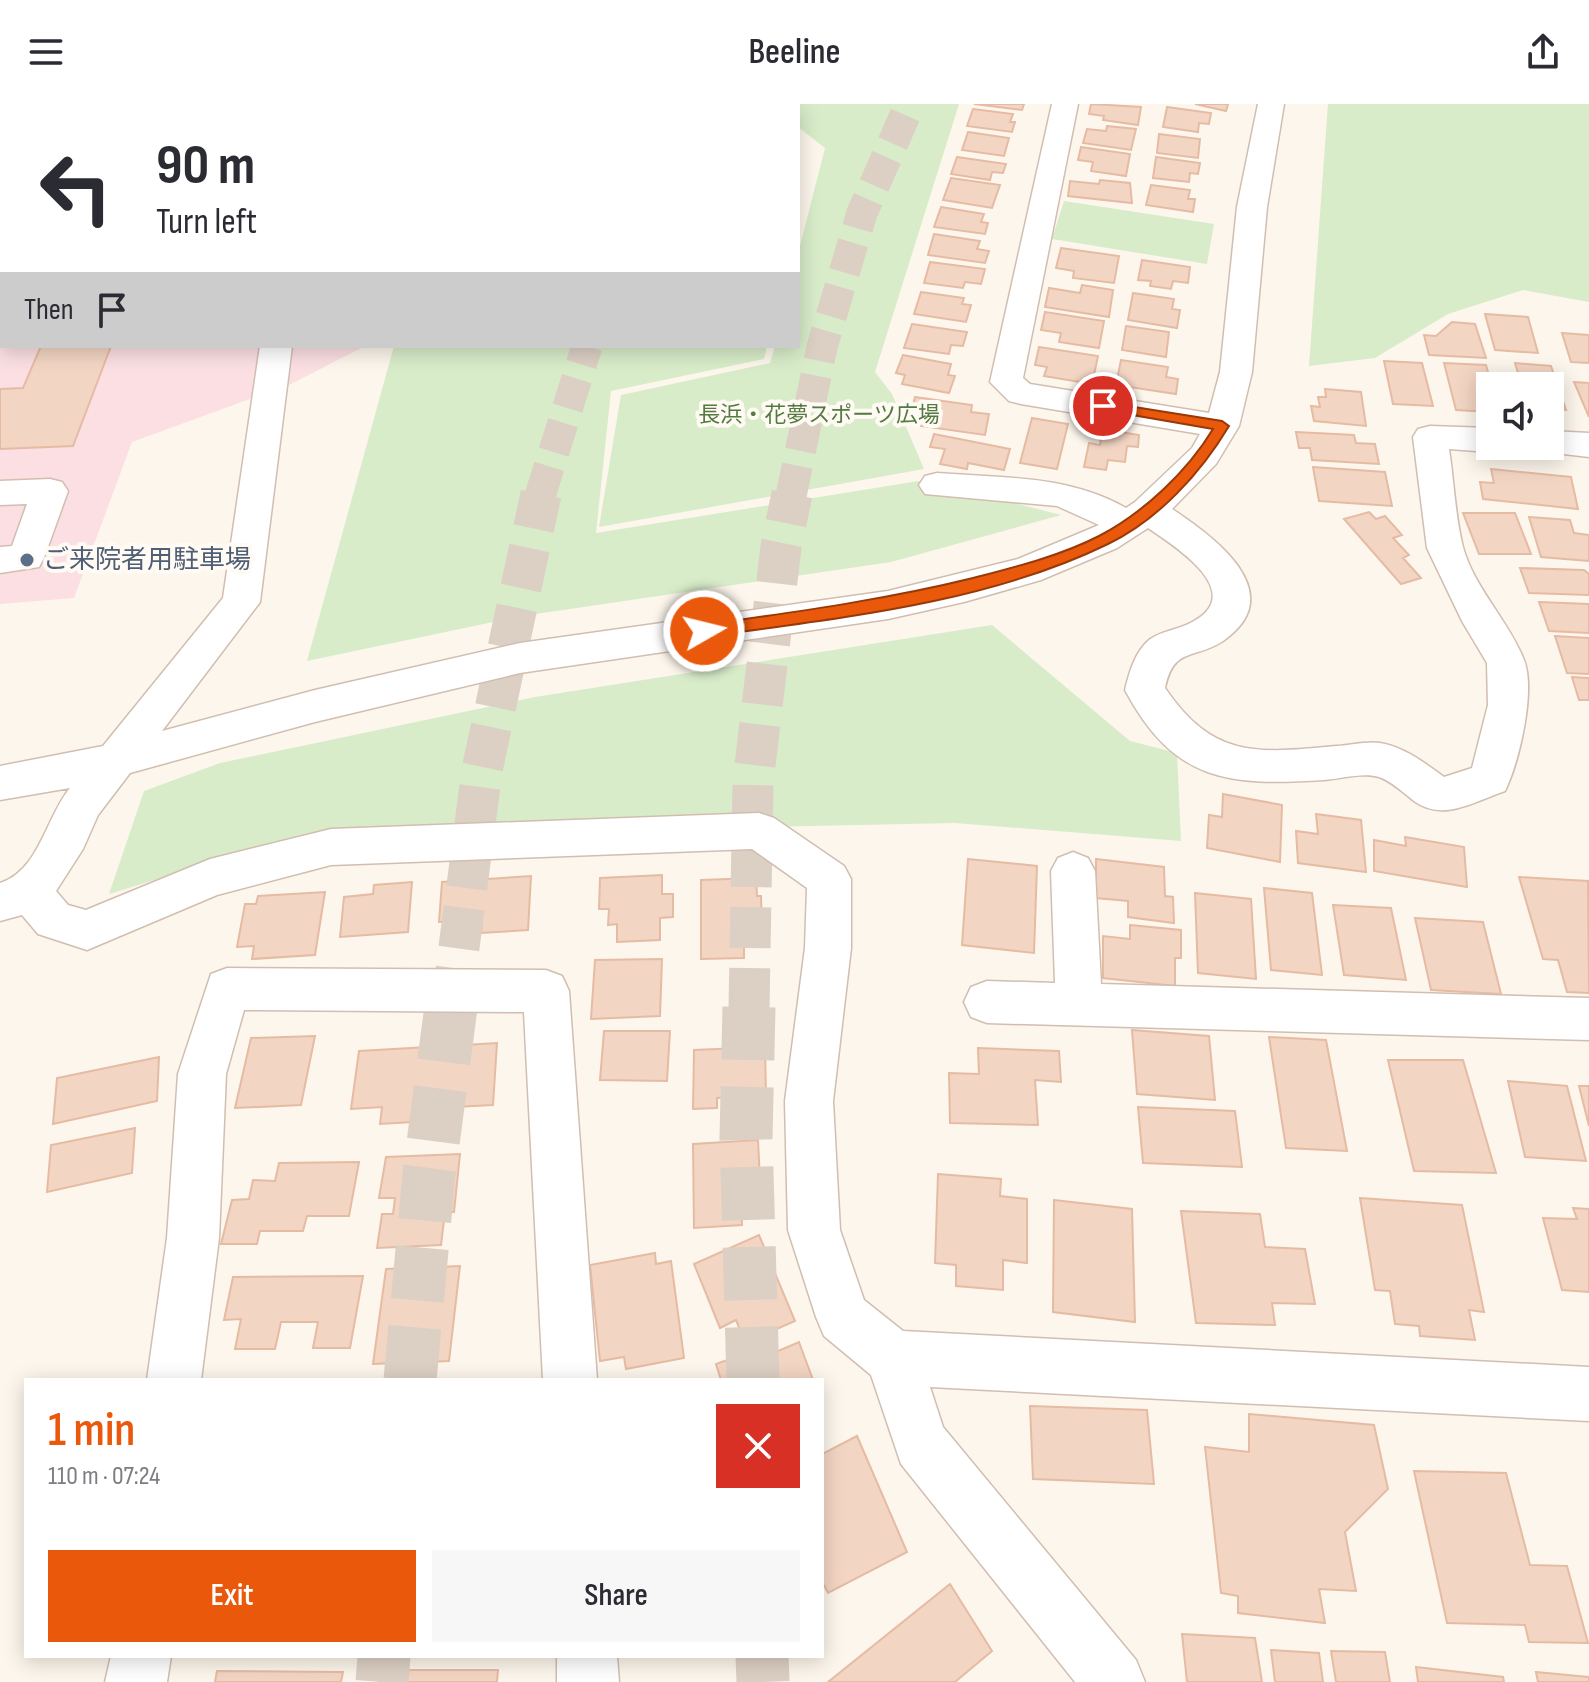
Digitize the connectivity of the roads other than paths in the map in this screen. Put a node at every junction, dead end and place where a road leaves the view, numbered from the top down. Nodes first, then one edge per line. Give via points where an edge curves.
1 (1065, 104) edge
2 (1271, 104) edge
3 (276, 348) edge
4 (1222, 426) junction
5 (1476, 439) edge
6 (1564, 444) edge
7 (1589, 445) edge
8 (937, 485) dead end
9 (0, 493) edge
10 (1137, 518) junction
11 (0, 560) edge
12 (116, 760) junction
13 (0, 783) edge
14 (1073, 871) dead end
15 (15, 898) edge
16 (987, 1002) dead end
17 (1079, 1005) junction
18 (1589, 1019) edge
19 (893, 1358) junction
20 (174, 1378) edge
21 (570, 1378) edge
22 (1589, 1394) edge
23 (141, 1658) edge
24 (587, 1658) edge
25 (136, 1682) edge
26 (588, 1682) edge
27 (1114, 1682) edge

1 - 4 street via 1006,382 1021,393
2 - 4 street via 1252,207 1236,372
3 - 12 street via 241,602
4 - 10 street via 1204,456
5 - 10 street via 1430,437 1445,548 1506,662 1508,705 1490,779 1439,796 1384,760 1247,768 1209,758 1183,740 1145,690 1150,668 1162,651 1203,636 1229,612 1228,578 1217,561
6 - 7 street
8 - 10 street via 1059,494
9 - 11 street via 50,491 26,558
10 - 12 street via 1104,539 1028,570 964,588 888,605 520,658
12 - 13 street
12 - 15 street via 80,806 68,836
14 - 17 street
15 - 19 street via 54,920 87,930 210,878 331,847 759,831 829,879 828,948 809,1101 814,1230 843,1317
16 - 17 street
17 - 18 street
19 - 22 street
19 - 27 street via 921,1444
20 - 21 street via 193,1238 202,1074 227,989 259,989 546,991
23 - 25 street
24 - 26 street

